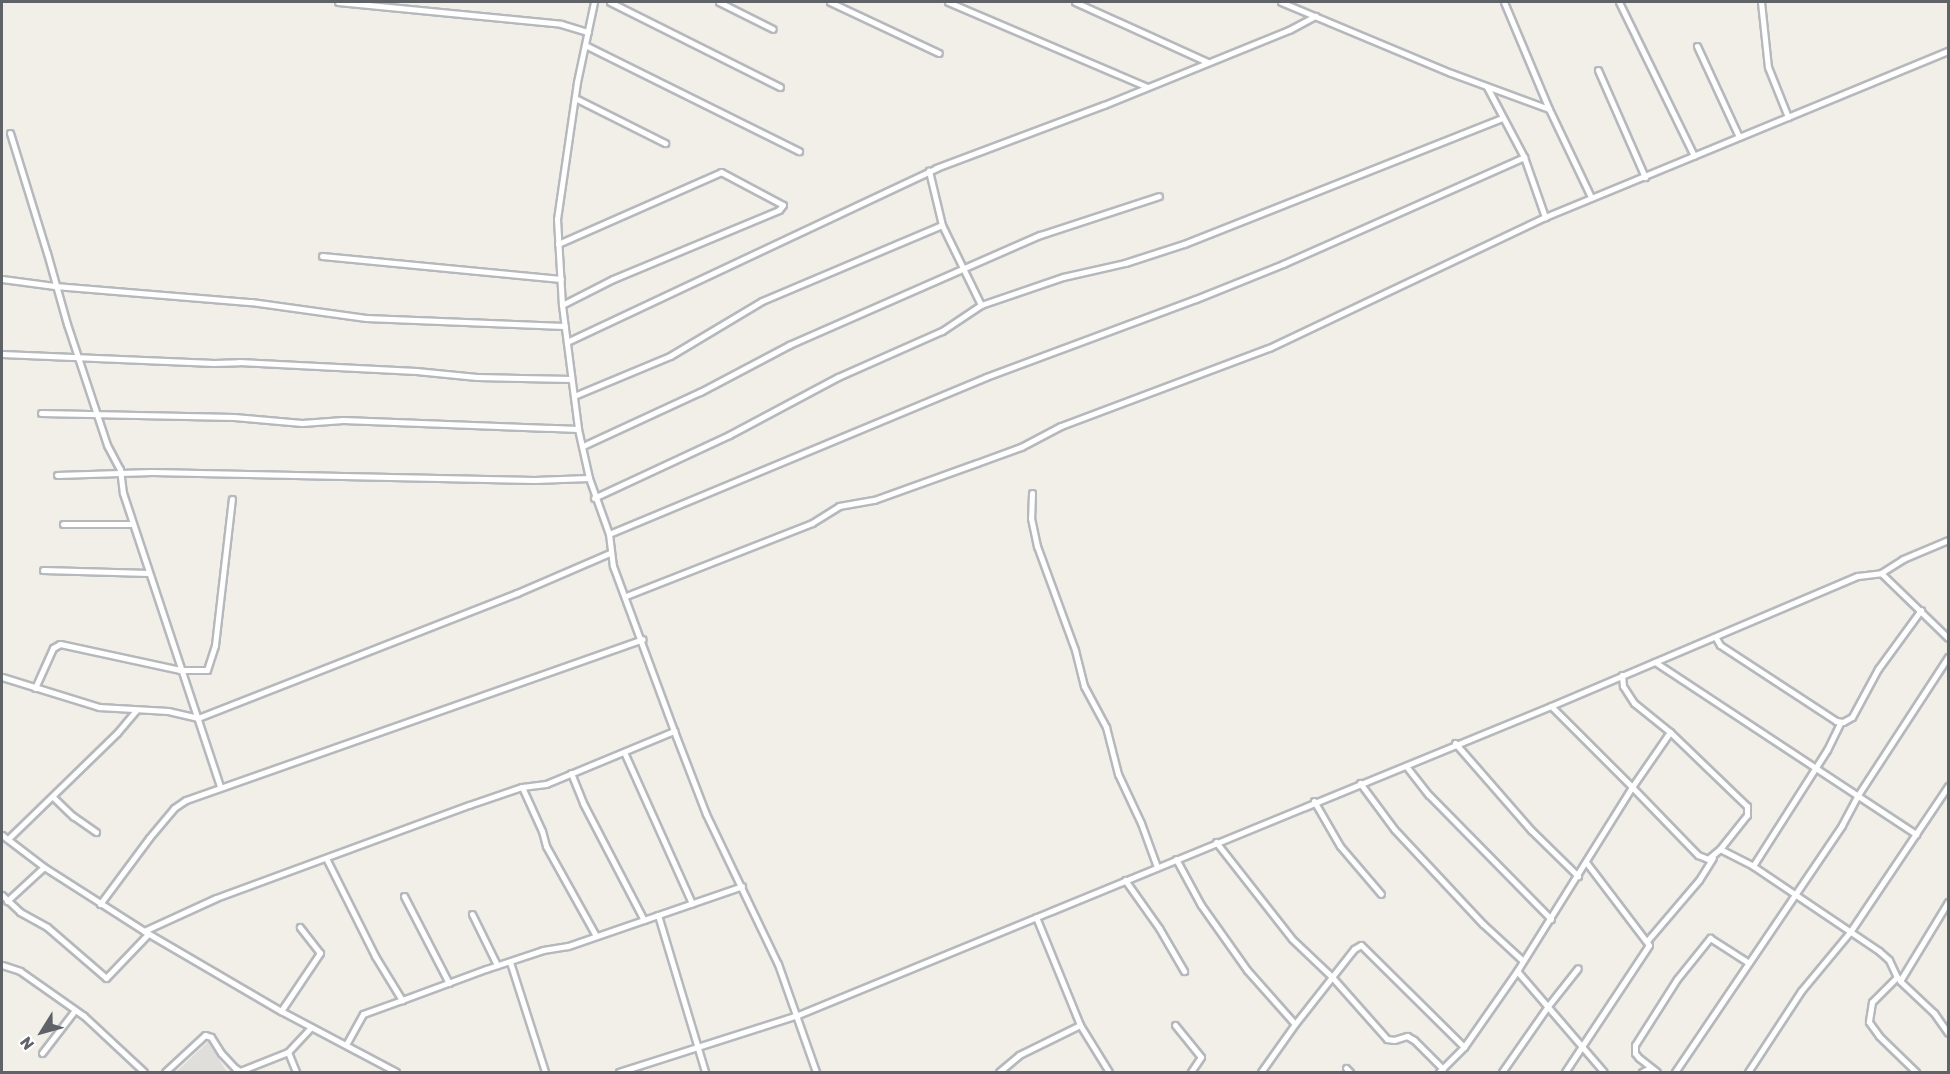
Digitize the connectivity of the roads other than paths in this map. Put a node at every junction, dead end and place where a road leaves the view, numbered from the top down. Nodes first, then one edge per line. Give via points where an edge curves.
1 (338, 2) edge
2 (594, 2) edge
3 (610, 2) edge
4 (719, 2) edge
5 (830, 2) edge
6 (948, 2) edge
7 (1075, 2) edge
8 (1281, 2) edge
9 (1504, 2) edge
10 (1618, 2) edge
11 (1761, 2) edge
12 (1315, 16) junction
13 (773, 29) dead end
14 (588, 32) junction
15 (585, 45) junction
16 (1697, 46) dead end
17 (1948, 51) edge
18 (939, 53) dead end
19 (1207, 62) junction
20 (1598, 70) dead end
21 (780, 87) dead end
22 (1147, 87) junction
23 (1487, 87) junction
24 (575, 98) junction
25 (1549, 109) junction
26 (1788, 117) junction
27 (1502, 118) junction
28 (10, 133) dead end
29 (1739, 137) junction
30 (665, 143) dead end
31 (799, 151) dead end
32 (1694, 156) junction
33 (1524, 158) junction
34 (929, 171) junction
35 (1645, 177) junction
36 (1160, 196) dead end
37 (1591, 197) junction
38 (1545, 217) junction
39 (942, 225) junction
40 (558, 244) junction
41 (322, 256) dead end
42 (962, 270) junction
43 (2, 279) edge
44 (561, 279) junction
45 (55, 286) junction
46 (562, 305) junction
47 (981, 305) junction
48 (565, 326) junction
49 (567, 342) junction
50 (2, 354) edge
51 (78, 357) junction
52 (571, 379) junction
53 (574, 396) junction
54 (41, 414) dead end
55 (97, 415) junction
56 (578, 429) junction
57 (583, 446) junction
58 (120, 475) junction
59 (57, 476) dead end
60 (589, 478) junction
61 (1032, 493) dead end
62 (594, 498) junction
63 (232, 500) dead end
64 (63, 524) dead end
65 (133, 524) junction
66 (609, 534) junction
67 (1948, 540) edge
68 (610, 553) junction
69 (43, 570) dead end
70 (149, 573) junction
71 (1881, 573) junction
72 (626, 596) junction
73 (1921, 610) junction
74 (1716, 638) junction
75 (1948, 638) edge
76 (642, 639) junction
77 (1948, 657) edge
78 (1654, 662) junction
79 (180, 670) junction
80 (1622, 675) junction
81 (2, 677) edge
82 (35, 688) junction
83 (1551, 706) junction
84 (136, 710) junction
85 (198, 718) junction
86 (1840, 723) junction
87 (674, 731) junction
88 (1670, 732) junction
89 (1455, 744) junction
90 (624, 752) junction
91 (1406, 766) junction
92 (1816, 767) junction
93 (571, 773) junction
94 (1360, 783) junction
95 (220, 786) junction
96 (1948, 786) edge
97 (522, 787) junction
98 (1632, 787) junction
99 (1858, 795) junction
100 (53, 797) junction
101 (1314, 801) junction
102 (96, 832) dead end
103 (1916, 834) junction
104 (2, 835) edge
105 (8, 839) junction
106 (1216, 842) junction
107 (1720, 849) junction
108 (1714, 855) junction
109 (326, 858) junction
110 (1176, 859) junction
111 (1586, 862) junction
112 (1753, 866) junction
113 (44, 867) junction
114 (1157, 867) junction
115 (1578, 876) junction
116 (1125, 880) junction
117 (742, 886) junction
118 (1381, 894) dead end
119 (1796, 894) junction
120 (2, 896) edge
121 (404, 896) dead end
122 (7, 901) junction
123 (1948, 902) edge
124 (692, 903) junction
125 (100, 904) junction
126 (472, 914) dead end
127 (658, 915) junction
128 (1036, 917) junction
129 (1551, 919) junction
130 (644, 920) junction
131 (300, 927) dead end
132 (146, 932) junction
133 (1850, 932) junction
134 (596, 936) junction
135 (1647, 941) junction
136 (1523, 961) junction
137 (510, 962) junction
138 (1749, 963) junction
139 (2, 965) edge
140 (498, 965) junction
141 (1578, 968) dead end
142 (1184, 971) dead end
143 (1517, 971) junction
144 (1332, 977) junction
145 (1899, 979) junction
146 (449, 983) junction
147 (402, 1000) junction
148 (1548, 1006) junction
149 (75, 1010) junction
150 (281, 1011) junction
151 (798, 1015) junction
152 (1295, 1023) junction
153 (1080, 1025) junction
154 (1175, 1025) dead end
155 (310, 1028) junction
156 (1948, 1033) edge
157 (346, 1045) junction
158 (697, 1046) junction
159 (1464, 1047) junction
160 (1582, 1047) junction
161 (288, 1052) junction
162 (42, 1053) dead end
163 (1650, 1068) junction
164 (1442, 1069) edge
165 (1001, 1070) edge
166 (144, 1072) edge
167 (165, 1072) edge
168 (296, 1072) edge
169 (396, 1072) edge
170 (544, 1072) edge
171 (619, 1072) edge
172 (705, 1072) edge
173 (816, 1072) edge
174 (1010, 1072) edge
175 (1109, 1072) edge
176 (1191, 1072) edge
177 (1261, 1072) edge
178 (1450, 1072) edge
179 (1502, 1072) edge
180 (1565, 1072) edge
181 (1604, 1072) edge
182 (1642, 1072) edge
183 (1657, 1072) edge
184 (1675, 1072) edge
185 (1748, 1072) edge
186 (1916, 1072) edge

1 - 14 street via 561,24
2 - 14 street
3 - 21 street
4 - 13 street
5 - 18 street
6 - 22 street
7 - 19 street
8 - 12 street
9 - 25 street
10 - 32 street
11 - 26 street via 1768,67
12 - 19 street
12 - 23 street
14 - 15 street
15 - 24 street
15 - 31 street
16 - 29 street
17 - 26 street
19 - 22 street
20 - 35 street
22 - 34 street
23 - 25 street
23 - 27 street
24 - 30 street
24 - 40 street via 557,219
25 - 37 street
26 - 29 street
27 - 33 street
27 - 47 street via 1184,244 1063,277
28 - 45 street
29 - 32 street
32 - 35 street
33 - 38 street
33 - 66 street via 1283,264 986,376
34 - 39 street
34 - 49 street
35 - 37 street
36 - 42 street via 1040,235
37 - 38 street
38 - 72 street via 1269,348 1061,426 977,464 874,500 839,506 812,523
39 - 42 street
39 - 53 street via 762,301 670,356
40 - 44 street
40 - 46 street via 721,172 783,205
41 - 44 street
42 - 47 street
42 - 57 street via 789,345 700,392
43 - 45 street
44 - 46 street
45 - 48 street via 251,302 366,318
45 - 51 street
46 - 48 street
47 - 62 street via 942,331 838,377 729,435
48 - 49 street
49 - 52 street
50 - 51 street
51 - 52 street
51 - 55 street
52 - 53 street
53 - 56 street
54 - 55 street
55 - 56 street
55 - 58 street
56 - 57 street
57 - 60 street
58 - 59 street
58 - 60 street via 176,472
58 - 65 street
60 - 62 street
61 - 114 street via 1031,519 1037,546 1084,686 1106,727 1118,774
62 - 66 street
63 - 79 street via 211,664 204,672
64 - 65 street
65 - 70 street
66 - 68 street
67 - 71 street
68 - 72 street
68 - 85 street
69 - 70 street
70 - 79 street
71 - 73 street
71 - 74 street via 1858,576
72 - 76 street
73 - 75 street
73 - 86 street via 1878,669 1852,717
74 - 78 street
74 - 86 street via 1720,645
76 - 87 street
76 - 95 street
77 - 99 street
78 - 80 street
78 - 92 street
79 - 82 street via 60,644 53,648
79 - 85 street
80 - 83 street
80 - 88 street via 1623,686 1634,703
81 - 82 street
82 - 84 street via 99,707
83 - 89 street
83 - 98 street
84 - 85 street via 168,711
84 - 100 street
85 - 95 street
86 - 92 street
87 - 90 street
87 - 117 street via 706,814
88 - 98 street
88 - 107 street via 1747,806 1747,815
89 - 91 street
89 - 115 street via 1531,830
90 - 93 street
90 - 124 street
91 - 94 street
91 - 129 street via 1429,795
92 - 99 street
92 - 112 street
93 - 97 street via 546,784
93 - 130 street
94 - 101 street
94 - 136 street via 1394,829
95 - 125 street via 174,808
96 - 103 street
97 - 109 street
97 - 134 street via 546,846
98 - 108 street via 1698,855 1708,859
98 - 111 street
99 - 103 street
99 - 119 street
100 - 102 street
100 - 105 street
101 - 106 street
101 - 118 street via 1340,846
103 - 133 street
104 - 105 street
105 - 113 street
106 - 110 street
106 - 144 street via 1292,939
107 - 108 street
107 - 112 street
108 - 135 street via 1699,880
109 - 132 street via 216,898
109 - 147 street via 375,956
110 - 114 street
110 - 152 street via 1201,905 1247,970
111 - 115 street
111 - 135 street
112 - 119 street
113 - 122 street
113 - 125 street
114 - 116 street
115 - 129 street
116 - 128 street
116 - 142 street
117 - 124 street
117 - 151 street
119 - 133 street
119 - 138 street
120 - 122 street
121 - 146 street
122 - 132 street via 47,927 106,978
123 - 145 street
124 - 127 street
125 - 132 street
126 - 140 street
127 - 130 street
127 - 158 street
128 - 151 street
128 - 153 street
129 - 136 street
130 - 134 street
131 - 150 street via 320,953
132 - 150 street
133 - 145 street via 1889,960
133 - 185 street via 1801,992
134 - 137 street
135 - 160 street via 1645,954
136 - 143 street
137 - 140 street
137 - 170 street
138 - 163 street via 1710,938 1677,978 1635,1045 1635,1053
138 - 184 street
139 - 149 street via 20,971
140 - 146 street
141 - 148 street
143 - 148 street
143 - 159 street
144 - 152 street
144 - 159 street via 1358,945 1364,946
144 - 164 street via 1387,1039 1407,1036
145 - 156 street via 1934,1013
145 - 186 street via 1872,1002 1869,1022
146 - 147 street
147 - 157 street via 363,1014
148 - 160 street
148 - 179 street
149 - 162 street
149 - 166 street
150 - 155 street
151 - 158 street
151 - 173 street
152 - 177 street
153 - 165 street via 1019,1055
153 - 175 street
154 - 176 street via 1201,1057
155 - 157 street
155 - 161 street
157 - 169 street
158 - 171 street
158 - 172 street
159 - 164 street
160 - 180 street
160 - 181 street
161 - 167 street via 240,1071 205,1035
161 - 168 street
163 - 182 street
163 - 183 street
164 - 178 street
165 - 174 street

